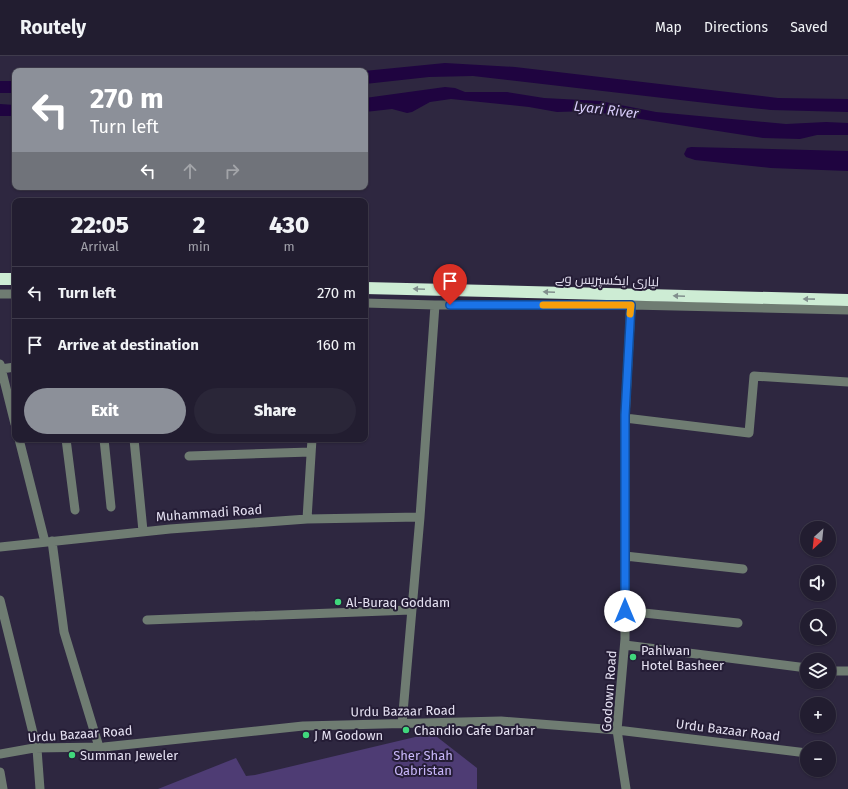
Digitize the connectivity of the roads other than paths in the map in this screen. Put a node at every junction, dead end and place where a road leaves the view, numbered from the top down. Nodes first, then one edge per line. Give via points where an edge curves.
1 (0, 279) edge
2 (12, 279) edge
3 (368, 288) edge
4 (0, 294) edge
5 (12, 294) edge
6 (848, 300) edge
7 (368, 303) edge
8 (435, 305) junction
9 (631, 305) junction
10 (848, 310) edge
11 (1, 367) edge
12 (12, 367) edge
13 (848, 382) edge
14 (12, 412) edge
15 (625, 418) junction
16 (20, 442) edge
17 (66, 442) edge
18 (104, 442) edge
19 (134, 442) edge
20 (312, 442) edge
21 (311, 452) junction
22 (189, 456) dead end
23 (111, 507) dead end
24 (75, 510) dead end
25 (420, 517) junction
26 (306, 519) junction
27 (143, 531) junction
28 (48, 541) junction
29 (0, 547) edge
30 (625, 556) junction
31 (743, 569) dead end
32 (0, 600) edge
33 (411, 610) junction
34 (625, 611) junction
35 (147, 620) dead end
36 (738, 623) dead end
37 (624, 645) junction
38 (800, 667) edge
39 (836, 671) edge
40 (848, 671) edge
41 (402, 724) junction
42 (617, 730) junction
43 (99, 747) junction
44 (37, 748) junction
45 (800, 752) edge
46 (0, 754) edge
47 (0, 772) edge
48 (3, 789) edge
49 (40, 789) edge
50 (626, 789) edge

1 - 2 highway
6 -> 3 highway, لیاری ایکسپریس وے
4 - 5 street
7 - 8 street
8 - 9 street
8 - 25 street
9 - 10 street
9 - 15 street, Godown Road
11 - 12 street
11 - 14 street
13 - 15 street via 754,376 749,433
15 - 30 street, Godown Road
16 - 28 street
17 - 24 street
18 - 23 street
19 - 27 street
20 - 21 street
21 - 22 street
21 - 26 street
25 - 26 street, Muhammadi Road
25 - 33 street
26 - 27 street, Muhammadi Road
27 - 28 street, Muhammadi Road
28 - 29 street, Muhammadi Road
28 - 43 street via 64,632
30 - 31 street
30 - 34 street, Godown Road
32 - 44 street
33 - 35 street
33 - 41 street
34 - 36 street
34 - 37 street, Godown Road
37 - 38 street
37 - 42 street, Godown Road
39 - 40 street
41 - 42 street, Urdu Bazaar Road via 500,721
41 - 43 street, Urdu Bazaar Road via 303,726
42 - 45 street, Urdu Bazaar Road
42 - 50 street, Godown Road
43 - 44 street, Urdu Bazaar Road
44 - 46 street, Urdu Bazaar Road
44 - 49 street
47 - 48 street

